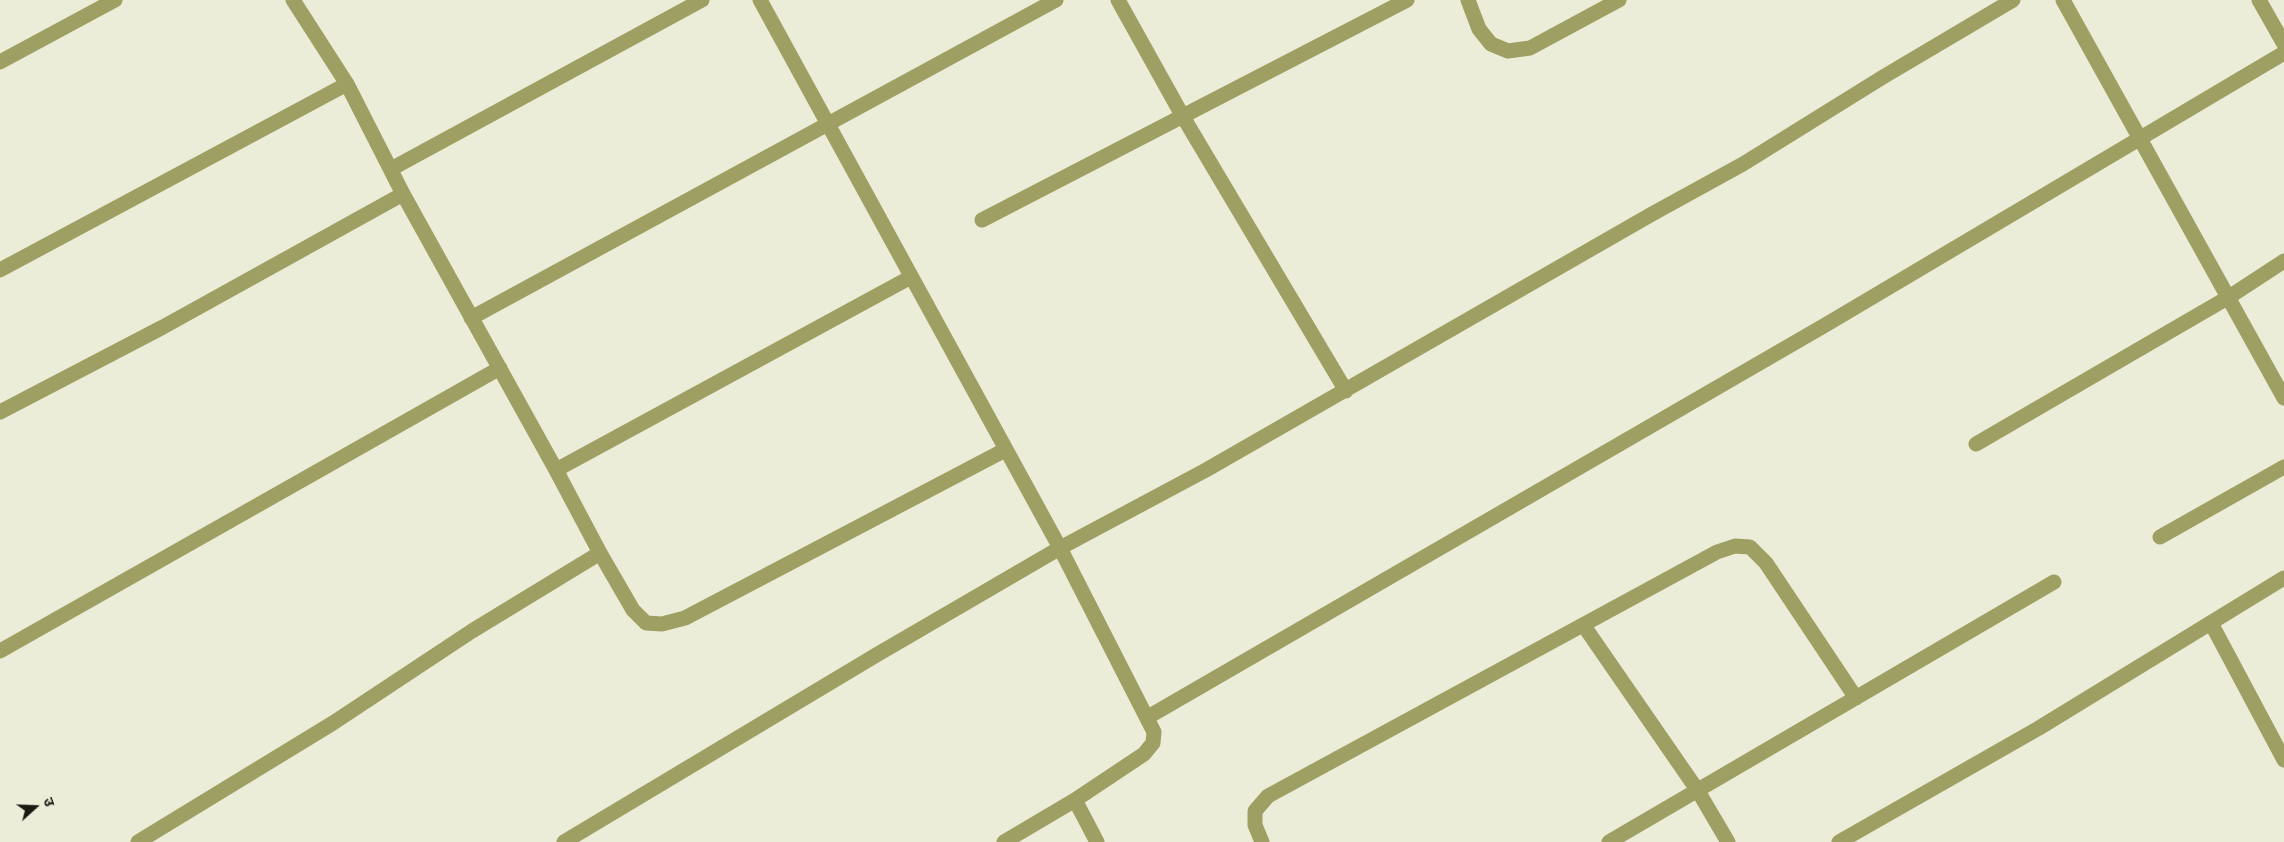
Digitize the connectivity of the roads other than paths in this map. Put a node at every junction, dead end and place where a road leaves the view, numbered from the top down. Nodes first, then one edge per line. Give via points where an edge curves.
1 (115, 0) edge
2 (292, 0) edge
3 (702, 0) edge
4 (760, 0) edge
5 (1056, 0) edge
6 (1118, 0) edge
7 (1407, 0) edge
8 (1468, 0) edge
9 (1619, 0) edge
10 (2012, 0) edge
11 (2063, 0) edge
12 (2259, 0) edge
13 (2284, 44) edge
14 (2284, 53) edge
15 (0, 62) edge
16 (347, 84) junction
17 (1182, 115) junction
18 (828, 124) junction
19 (2139, 140) junction
20 (391, 169) junction
21 (403, 194) junction
22 (982, 220) dead end
23 (2284, 262) edge
24 (0, 270) edge
25 (911, 276) junction
26 (2229, 297) junction
27 (471, 318) junction
28 (500, 368) junction
29 (1346, 391) junction
30 (2284, 398) edge
31 (0, 412) edge
32 (1976, 444) dead end
33 (1005, 450) junction
34 (2284, 467) edge
35 (556, 470) junction
36 (2160, 537) dead end
37 (1060, 548) junction
38 (600, 553) junction
39 (2284, 578) edge
40 (2054, 582) dead end
41 (2211, 623) junction
42 (1584, 626) junction
43 (0, 651) edge
44 (1856, 698) junction
45 (1148, 717) junction
46 (2284, 760) edge
47 (1698, 790) junction
48 (1075, 800) junction
49 (138, 842) edge
50 (564, 842) edge
51 (1004, 842) edge
52 (1097, 842) edge
53 (1262, 842) edge
54 (1609, 842) edge
55 (1728, 842) edge
56 (1839, 842) edge

1 - 15 street
2 - 16 street
3 - 20 street
4 - 18 street
5 - 18 street
6 - 17 street
7 - 17 street
8 - 9 street via 1479,29 1491,44 1508,51 1530,48
10 - 29 street via 1743,164
11 - 19 street
12 - 13 street
14 - 19 street
16 - 20 street
16 - 24 street
17 - 22 street
17 - 29 street
18 - 25 street
18 - 27 street
19 - 26 street
19 - 45 street
20 - 21 street
21 - 27 street
21 - 31 street
23 - 26 street
25 - 33 street
25 - 35 street
26 - 30 street
26 - 32 street
27 - 28 street
28 - 35 street
28 - 43 street
29 - 37 street
33 - 37 street
33 - 38 street via 685,618 662,624 646,623 633,610
34 - 36 street
35 - 38 street
37 - 45 street
37 - 50 street
38 - 49 street via 472,631 334,723
39 - 41 street
40 - 44 street
41 - 46 street
41 - 56 street via 2038,728
42 - 44 street via 1717,552 1735,546 1750,547 1766,563
42 - 47 street
42 - 53 street via 1268,796 1256,811 1255,825
44 - 47 street
45 - 48 street via 1154,732 1153,743 1144,754
47 - 54 street
47 - 55 street
48 - 51 street
48 - 52 street

